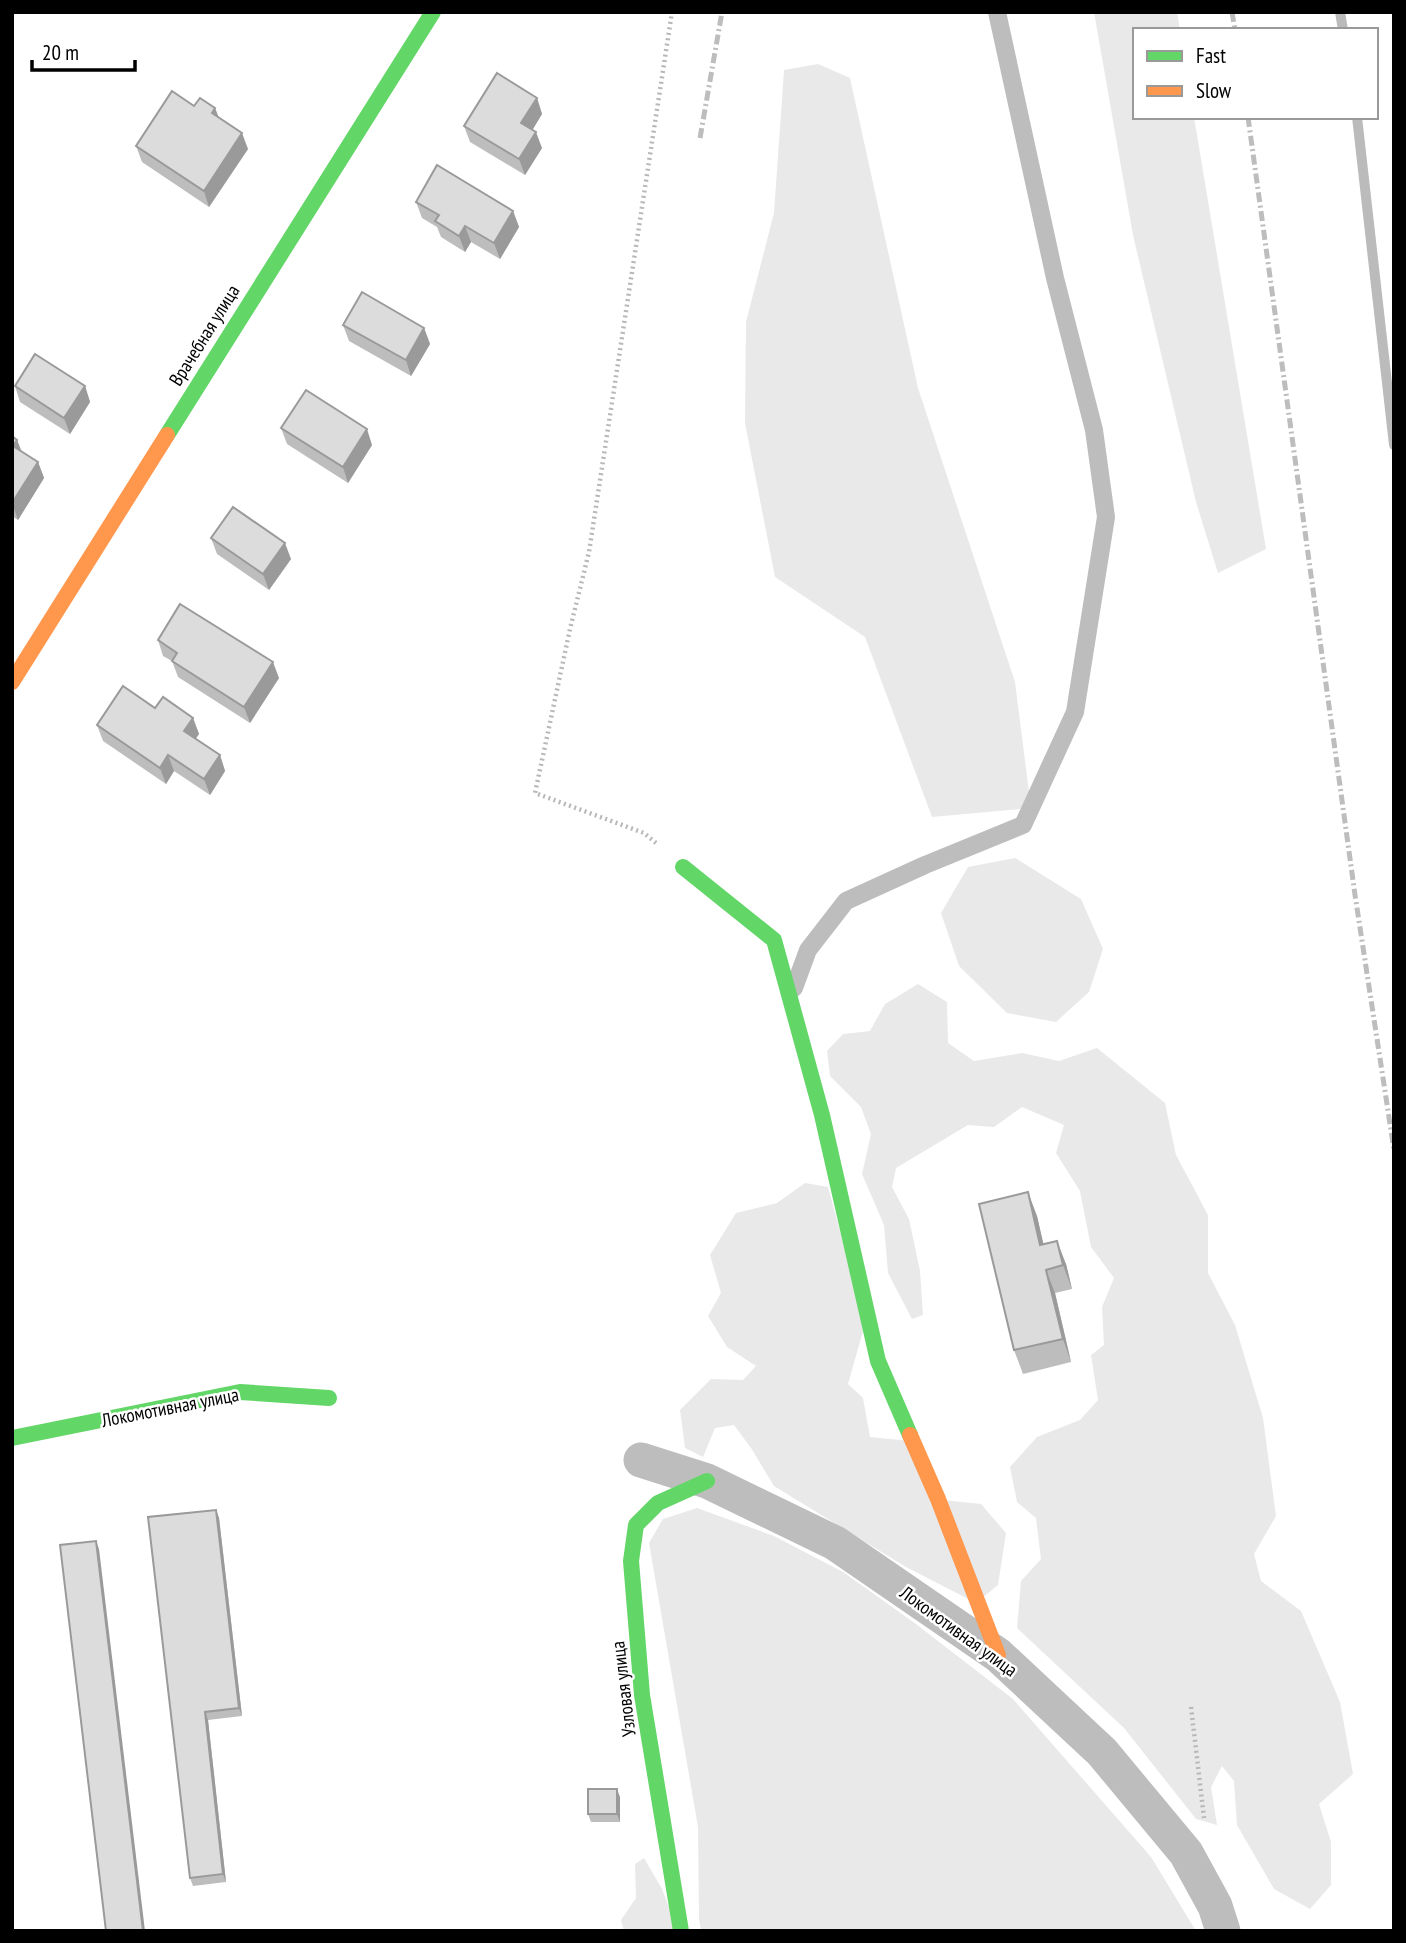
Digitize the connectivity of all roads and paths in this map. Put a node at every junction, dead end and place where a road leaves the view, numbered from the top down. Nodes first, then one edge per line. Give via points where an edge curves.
1 (433, 12) edge
2 (672, 12) edge
3 (997, 12) edge
4 (12, 682) edge
5 (683, 867) joint
6 (790, 999) junction
7 (329, 1398) dead end
8 (12, 1438) edge
9 (641, 1461) dead end
10 (707, 1481) junction
11 (998, 1655) junction
12 (1191, 1707) dead end
13 (1205, 1826) dead end
14 (681, 1931) edge
15 (1223, 1931) edge

1 - 4 street, Врачебная улица
2 - 5 path via 589,552 535,793 644,833
3 - 6 lane via 1055,278 1094,430 1106,517 1075,712 1023,825 846,901 808,950
5 - 6 street via 774,940
6 - 11 street via 822,1115 878,1361
7 - 8 street, Локомотивная улица via 240,1392
9 - 10 street, Локомотивная улица
10 - 11 street, Локомотивная улица via 835,1543
10 - 14 street, Узловая улица via 659,1503 636,1525 631,1561 642,1695
11 - 15 street, Локомотивная улица via 1102,1752 1186,1853
12 - 13 path

